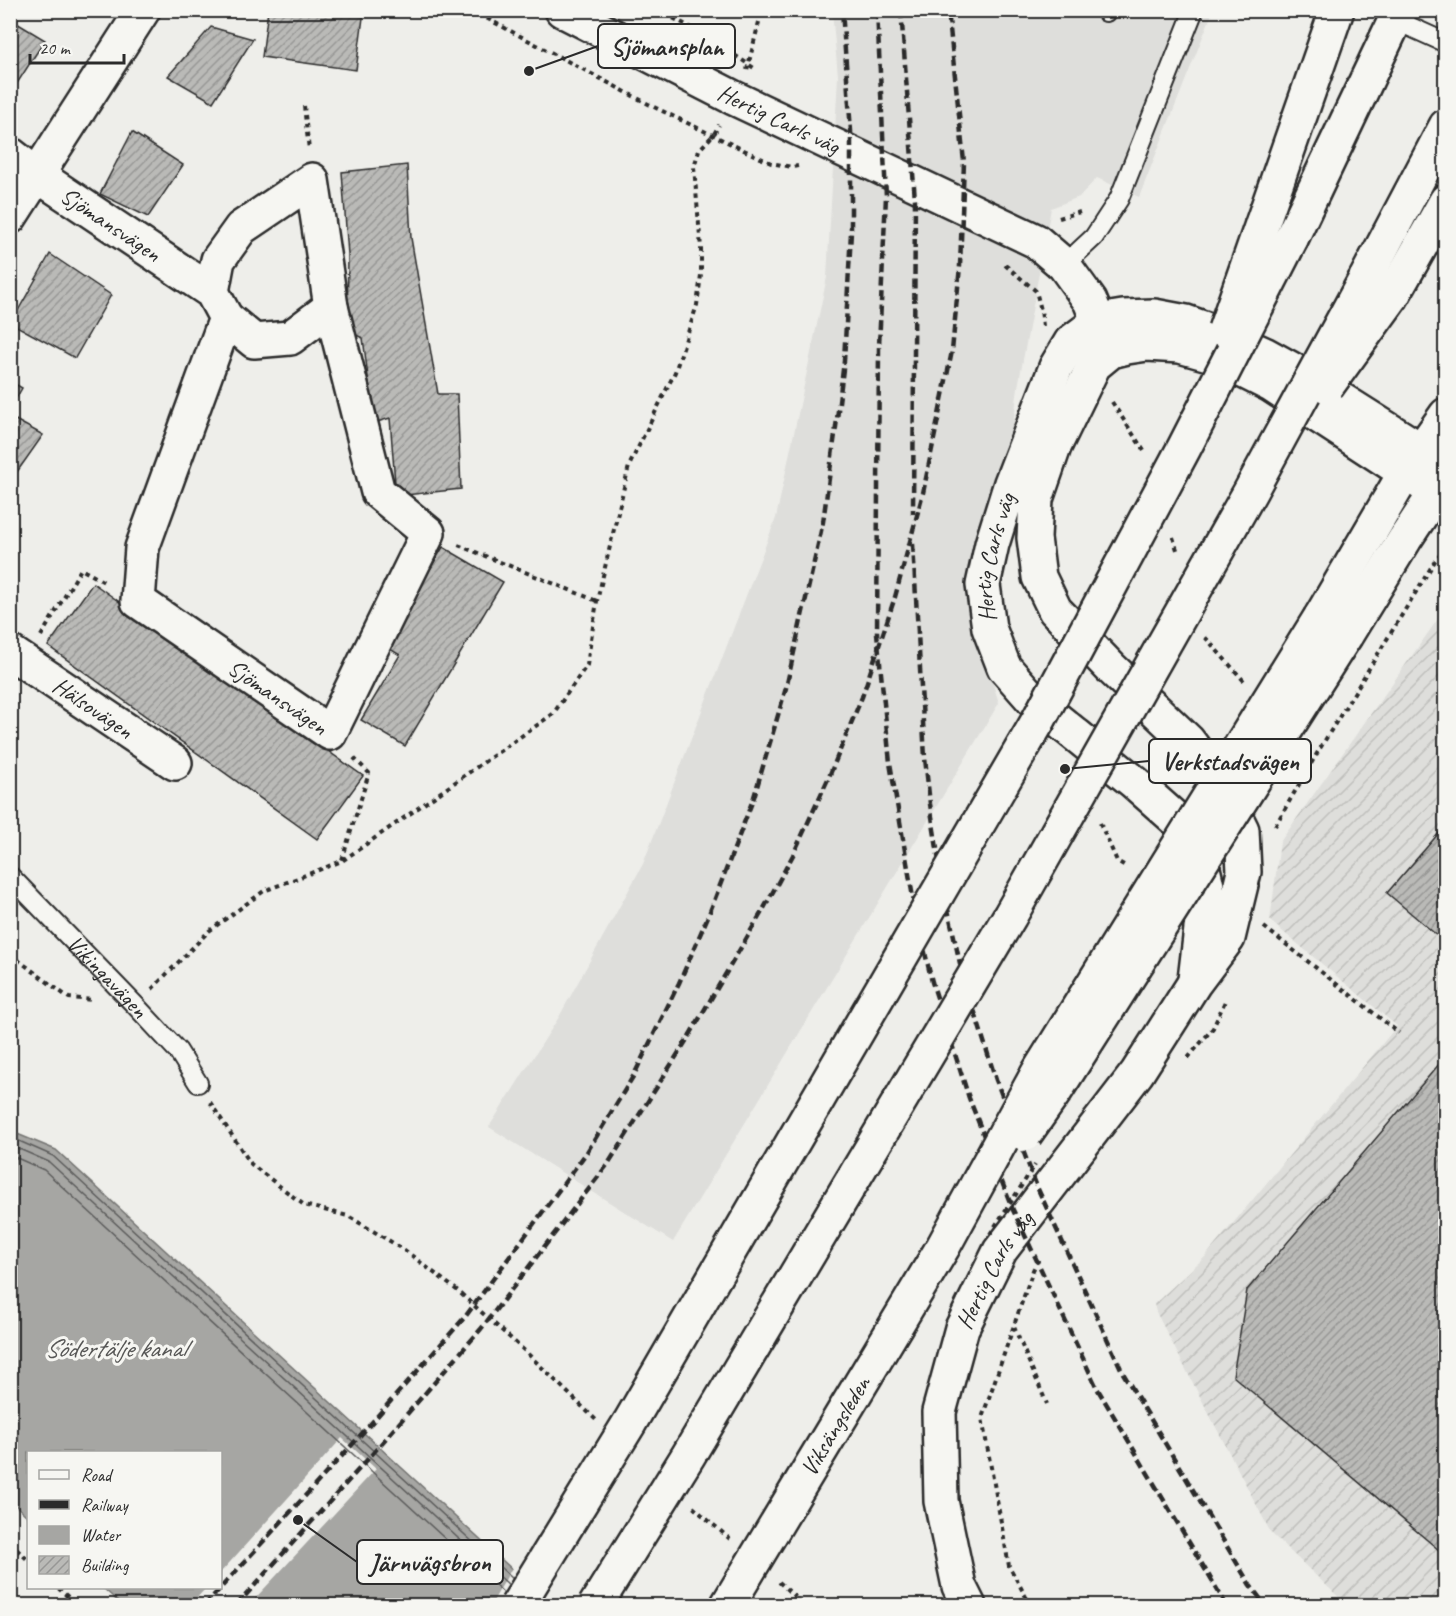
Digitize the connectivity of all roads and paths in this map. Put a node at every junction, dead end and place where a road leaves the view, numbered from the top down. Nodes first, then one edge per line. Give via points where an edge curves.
1 (143, 10) edge
2 (471, 10) edge
3 (562, 10) edge
4 (657, 10) edge
5 (762, 10) edge
6 (1194, 10) edge
7 (1337, 10) edge
8 (1397, 15) edge
9 (1446, 43) edge
10 (304, 106) dead end
11 (1446, 126) edge
12 (10, 154) edge
13 (36, 176) junction
14 (312, 180) junction
15 (1446, 201) edge
16 (10, 217) edge
17 (1064, 265) junction
18 (1379, 287) junction
19 (219, 305) junction
20 (331, 307) junction
21 (1099, 321) junction
22 (1111, 351) junction
23 (1446, 415) edge
24 (1184, 448) junction
25 (1431, 472) edge
26 (428, 533) junction
27 (1446, 548) edge
28 (138, 600) junction
29 (597, 601) junction
30 (18, 657) edge
31 (330, 733) junction
32 (175, 764) dead end
33 (1270, 834) dead end
34 (342, 861) junction
35 (10, 876) edge
36 (10, 954) edge
37 (1195, 982) junction
38 (135, 1005) junction
39 (198, 1083) joint
40 (1043, 1250) dead end
41 (1013, 1326) junction
42 (1047, 1404) dead end
43 (604, 1427) dead end
44 (10, 1544) edge
45 (27, 1559) edge
46 (60, 1589) edge
47 (78, 1605) edge
48 (517, 1605) edge
49 (596, 1605) edge
50 (726, 1605) edge
51 (969, 1605) edge
52 (1030, 1605) edge

1 - 13 main road
2 - 29 path via 656,108 714,134 699,150 694,167 701,248 697,304 675,372 629,466
3 - 17 main road, Hertig Carls väg via 734,98 1036,241
4 - 5 path via 698,31 749,66
6 - 17 lane via 1119,199 1094,237
7 - 24 main road, bridge
8 - 9 lane
8 - 24 main road, bridge via 1291,239
10 - 14 path
11 - 18 main road
12 - 13 main road, Sjömansvägen
13 - 16 main road
13 - 19 main road, Sjömansvägen
14 - 19 main road via 241,228 218,260
14 - 20 main road
15 - 18 main road
17 - 21 main road, Hertig Carls väg
18 - 49 main road, bridge via 1250,492 1010,916
19 - 20 main road, Sjömansvägen via 254,341 290,338
19 - 28 main road via 142,548
20 - 26 main road via 378,492
21 - 22 main road, Hertig Carls väg
21 - 25 main road, Hertig Carls väg via 1154,316 1186,322 1264,354 1302,375
21 - 37 main road, Hertig Carls väg via 1071,342 1056,367 1011,483 983,585 989,628 1004,667 1034,701 1178,821 1199,851 1207,886
22 - 25 main road via 1147,344 1180,346 1209,354
22 - 37 main road, Hertig Carls väg via 1094,365 1054,447 1036,499 1034,538 1039,577 1055,610 1188,741 1217,779 1242,830 1244,872 1228,938
23 - 25 main road, Viksängsleden
24 - 48 main road, bridge via 1038,721 630,1422
25 - 50 main road, Viksängsleden, bridge via 1038,1073 944,1248
26 - 29 path
26 - 31 main road, Sjömansvägen
27 - 33 path
28 - 30 path via 81,569
28 - 31 main road, Sjömansvägen
29 - 34 path via 587,665 553,714
30 - 32 main road, Hälsovägen
31 - 34 path via 369,773
34 - 38 path via 264,891 209,931
35 - 38 lane, Vikingavägen
36 - 38 path via 69,998
37 - 51 main road, Hertig Carls väg via 1137,1073 1000,1251 962,1328 939,1412 939,1434 941,1501 959,1586
38 - 39 lane, Vikingavägen via 178,1052
39 - 43 path via 251,1164 304,1204 348,1216 403,1250 458,1291
40 - 41 path
41 - 42 path
41 - 52 path via 982,1418 1010,1566
44 - 45 path
46 - 47 path

